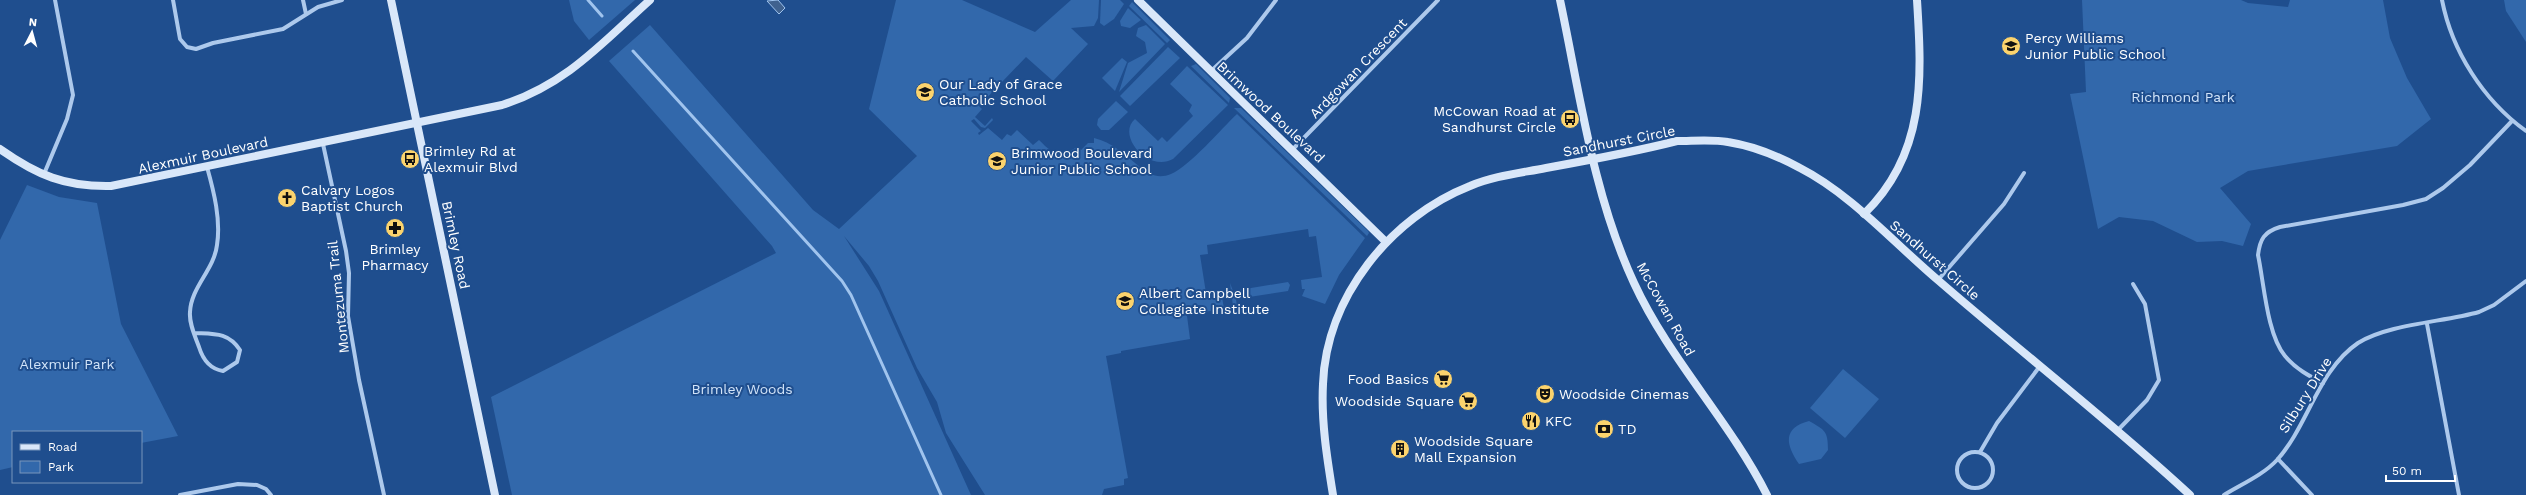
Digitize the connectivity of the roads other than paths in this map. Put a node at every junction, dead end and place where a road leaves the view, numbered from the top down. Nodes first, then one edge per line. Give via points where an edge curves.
1 (55, 0) edge
2 (173, 0) edge
3 (303, 0) edge
4 (342, 0) edge
5 (391, 0) edge
6 (650, 0) edge
7 (1138, 0) edge
8 (1276, 0) edge
9 (1438, 0) edge
10 (1560, 0) edge
11 (1917, 0) edge
12 (2442, 0) edge
13 (306, 14) junction
14 (1210, 73) junction
15 (2512, 120) junction
16 (417, 123) junction
17 (2526, 131) edge
18 (323, 144) junction
19 (0, 149) edge
20 (1293, 150) junction
21 (1593, 158) junction
22 (207, 167) junction
23 (2024, 173) dead end
24 (44, 174) junction
25 (1864, 214) junction
26 (1386, 242) junction
27 (1938, 280) junction
28 (2526, 282) edge
29 (2133, 284) dead end
30 (2427, 324) junction
31 (194, 333) junction
32 (2040, 366) junction
33 (2323, 384) junction
34 (2117, 431) junction
35 (1980, 452) junction
36 (2278, 459) junction
37 (180, 495) edge
38 (271, 495) edge
39 (384, 495) edge
40 (495, 495) edge
41 (1333, 495) edge
42 (1767, 495) edge
43 (2190, 495) edge
44 (2224, 495) edge
45 (2312, 495) edge
46 (2459, 495) edge

1 - 24 street via 73,95 67,119
2 - 13 street via 180,39 192,49 284,29
3 - 13 street
4 - 13 street via 318,7
5 - 16 street, Brimley Road
6 - 16 street via 576,68 530,95 502,105
7 - 14 street, Brimwood Boulevard
8 - 14 street via 1247,38
9 - 20 street, Ardgowan Crescent
10 - 21 street, McCowan Road
11 - 25 street via 1919,96 1916,120 1912,136 1888,186
12 - 15 street via 2458,51 2472,74
14 - 20 street, Brimwood Boulevard
15 - 17 street
15 - 33 street via 2470,165 2443,188 2426,198 2403,205 2280,227 2263,236 2258,255 2274,337 2284,356
16 - 18 street, Alexmuir Boulevard
16 - 40 street, Brimley Road
18 - 22 street, Alexmuir Boulevard
18 - 39 street, Montezuma Trail via 346,251 349,273 348,316 359,380
19 - 24 street, Alexmuir Boulevard
20 - 26 street, Brimwood Boulevard
21 - 25 street, Sandhurst Circle via 1677,141 1727,142 1766,153 1802,168
21 - 26 street, Sandhurst Circle via 1470,185 1415,216
21 - 42 street, McCowan Road via 1613,234 1634,284 1670,349 1748,458
22 - 24 street, Alexmuir Boulevard via 111,186 73,185
22 - 31 street via 217,218 218,243 212,264 193,298 190,312
23 - 27 street via 2004,204
25 - 27 street, Sandhurst Circle
26 - 41 street, Sandhurst Circle via 1376,252 1353,287 1339,315 1325,363 1323,416
27 - 32 street, Sandhurst Circle
28 - 30 street, Silbury Drive via 2494,305 2479,312
29 - 34 street via 2145,304 2159,380 2147,400
30 - 33 street, Silbury Drive via 2381,333 2358,343 2340,359
30 - 46 street
31 - 31 street via 221,335 233,340 240,350 237,362 223,371 208,365
32 - 34 street, Sandhurst Circle
32 - 35 street via 1997,423
33 - 36 street, Silbury Drive
34 - 43 street, Sandhurst Circle
35 - 35 street via 1967,454 1957,464 1959,479 1968,487 1983,486 1992,472 1992,464 1988,457
36 - 44 street, Silbury Drive via 2266,470
36 - 45 street
37 - 38 street via 244,484 266,489

